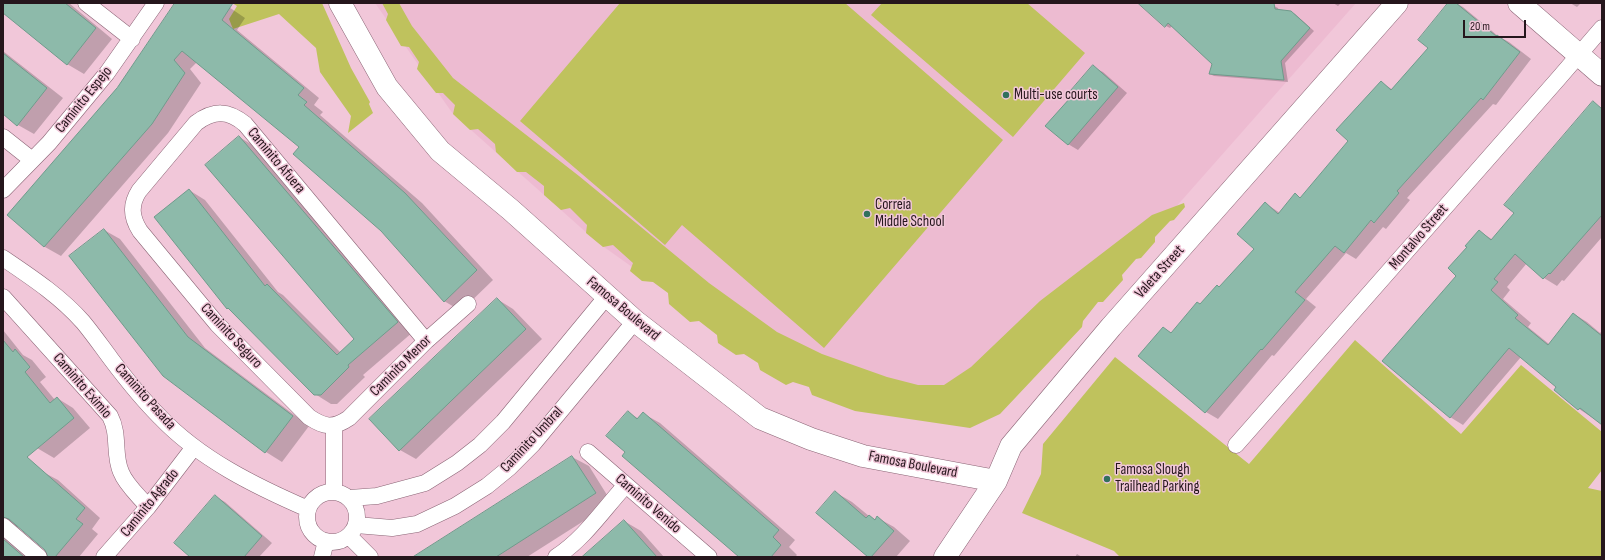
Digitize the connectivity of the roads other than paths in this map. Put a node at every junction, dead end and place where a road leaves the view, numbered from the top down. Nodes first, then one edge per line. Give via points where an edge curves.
1 (86, 3) edge
2 (156, 3) edge
3 (340, 3) edge
4 (1397, 3) edge
5 (1519, 3) edge
6 (1602, 28) edge
7 (132, 39) junction
8 (1579, 54) junction
9 (1602, 75) edge
10 (3, 137) edge
11 (32, 160) junction
12 (3, 190) edge
13 (140, 231) joint
14 (3, 258) edge
15 (3, 296) edge
16 (607, 296) junction
17 (468, 304) dead end
18 (635, 321) junction
19 (426, 341) junction
20 (334, 426) junction
21 (1236, 445) dead end
22 (194, 447) junction
23 (588, 452) dead end
24 (996, 481) junction
25 (625, 486) junction
26 (334, 491) junction
27 (350, 498) junction
28 (148, 507) junction
29 (308, 509) junction
30 (3, 526) edge
31 (352, 530) junction
32 (326, 541) junction
33 (39, 557) edge
34 (104, 557) edge
35 (322, 557) edge
36 (370, 557) edge
37 (556, 557) edge
38 (709, 557) edge
39 (945, 557) edge

1 - 7 street
2 - 7 street, Caminito Espejo
3 - 16 street, Famosa Boulevard via 387,88 440,150
4 - 24 street, Valeta Street via 1111,327 1031,422 1011,446
5 - 8 street
6 - 8 street, Montalvo Street
7 - 11 street, Caminito Espejo via 49,144
8 - 9 street
8 - 21 street, Montalvo Street
10 - 11 street
11 - 12 street, Caminito Espejo
13 - 19 street, Caminito Afuera via 132,207 138,191 196,123 214,113 231,115 245,124
13 - 20 street, Caminito Seguro via 217,324 298,406 315,421
14 - 22 street, Caminito Pasada via 43,285 74,313 121,373 160,417
15 - 28 street, Caminito Eximio via 110,416 116,430 117,457 121,472
16 - 18 street, Famosa Boulevard
16 - 27 street via 503,422 474,450 425,483 377,496
17 - 19 street, Caminito Menor
18 - 24 street, Famosa Boulevard via 760,418 811,439 863,456
18 - 31 street, Caminito Umbral via 533,444 486,486 455,506 417,524
19 - 20 street, Caminito Menor via 349,418
20 - 26 street
22 - 28 street, Caminito Agrado
22 - 29 street, Caminito Pasada via 248,480
23 - 25 street, Caminito Venido
24 - 39 street, Valeta Street
25 - 37 street via 584,534
25 - 38 street, Caminito Venido via 652,506
26 - 27 street
26 - 29 street via 318,496
27 - 31 street via 358,513
28 - 34 street, Caminito Agrado
29 - 32 street via 310,529
30 - 33 street
31 - 32 street via 338,541
31 - 36 street
32 - 35 street

